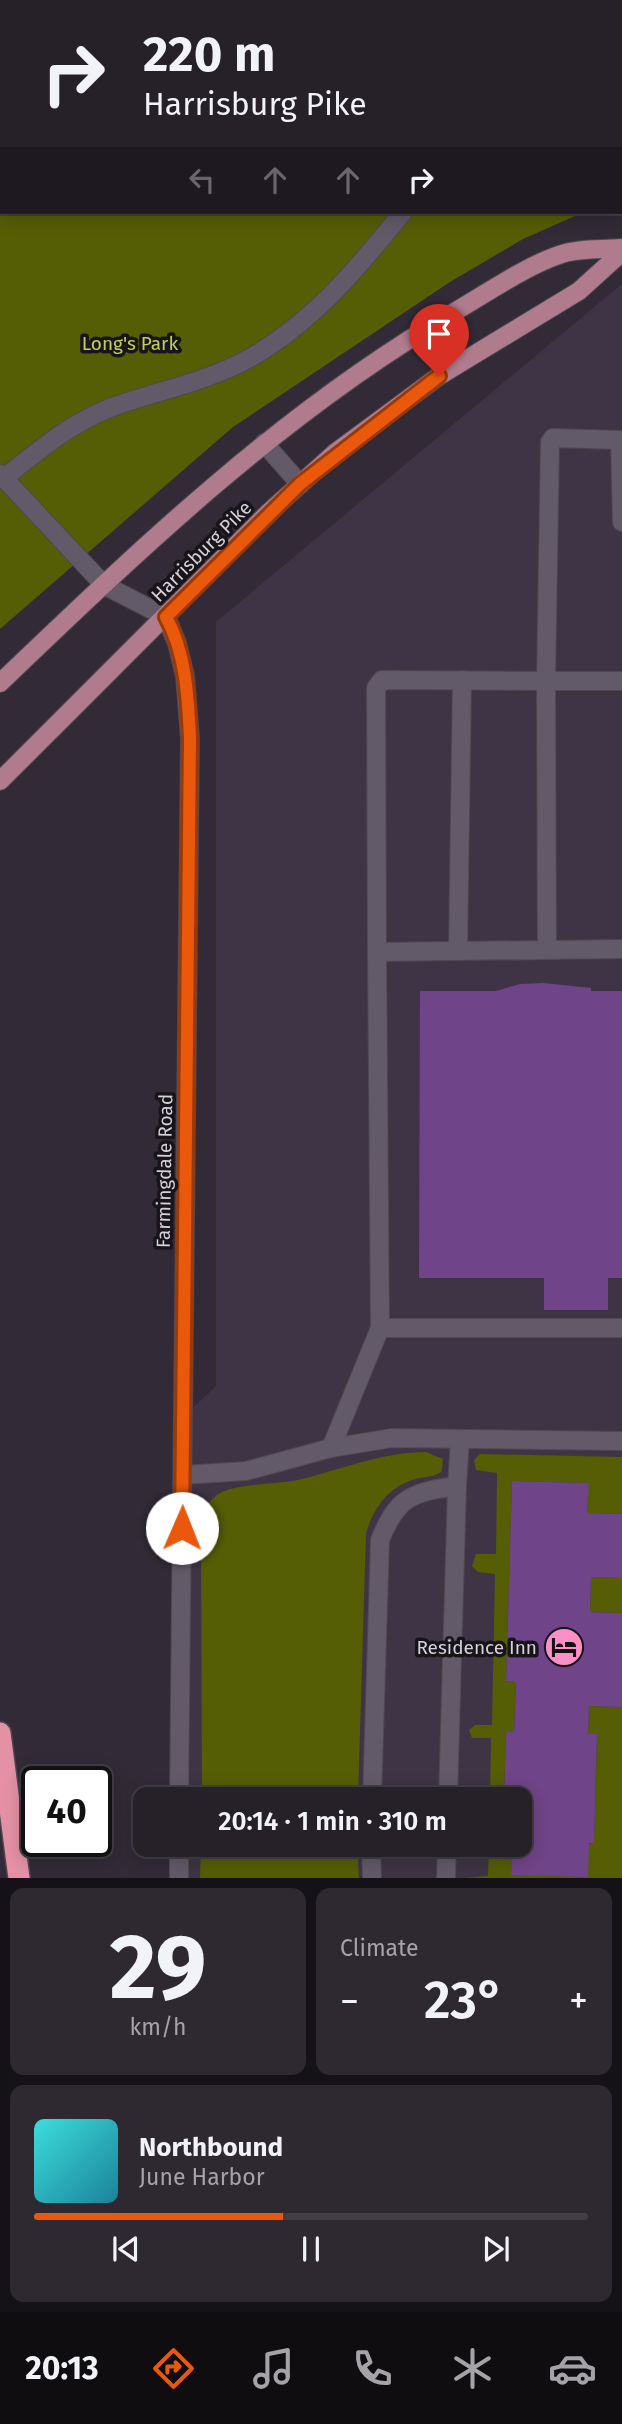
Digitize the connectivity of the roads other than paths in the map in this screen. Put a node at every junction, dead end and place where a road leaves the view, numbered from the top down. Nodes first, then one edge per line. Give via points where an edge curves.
1 (400, 214) edge
2 (622, 250) edge
3 (264, 443) junction
4 (2, 476) edge
5 (300, 484) junction
6 (622, 522) edge
7 (104, 585) junction
8 (166, 617) junction
9 (462, 680) junction
10 (546, 681) junction
11 (622, 681) edge
12 (0, 683) edge
13 (0, 781) edge
14 (622, 949) edge
15 (547, 950) junction
16 (458, 951) junction
17 (377, 952) junction
18 (380, 1328) junction
19 (622, 1328) edge
20 (460, 1439) junction
21 (622, 1441) edge
22 (331, 1448) junction
23 (183, 1475) junction
24 (457, 1486) junction
25 (0, 1733) edge
26 (179, 1787) edge
27 (372, 1787) edge
28 (448, 1787) edge
29 (179, 1857) edge
30 (371, 1857) edge
31 (447, 1857) edge
32 (19, 1878) edge
33 (179, 1878) edge
34 (372, 1878) edge
35 (446, 1878) edge

1 - 4 street via 343,285 274,342 224,370 79,422
2 - 3 main road, Harrisburg Pike via 559,254 369,365
2 - 5 main road, Harrisburg Pike via 579,291 439,376
3 - 5 street
3 - 7 main road, Harrisburg Pike
4 - 7 street
5 - 8 main road, Harrisburg Pike
6 - 10 street via 620,440 553,438
7 - 8 street
7 - 12 main road, Harrisburg Pike
8 - 13 main road, Harrisburg Pike
8 - 23 street, Farmingdale Road via 185,676 190,738
9 - 10 street
9 - 16 street
9 - 17 street via 382,680 376,688
10 - 11 street
10 - 15 street
14 - 15 street
15 - 16 street
16 - 17 street
17 - 18 street
18 - 19 street
18 - 22 street
20 - 21 street
20 - 22 street via 392,1438
20 - 24 street
22 - 23 street via 246,1471
23 - 26 street, Farmingdale Road
24 - 27 street via 427,1490 403,1500 380,1540
24 - 28 street
25 - 32 highway
29 - 33 street
30 - 34 street
31 - 35 street

